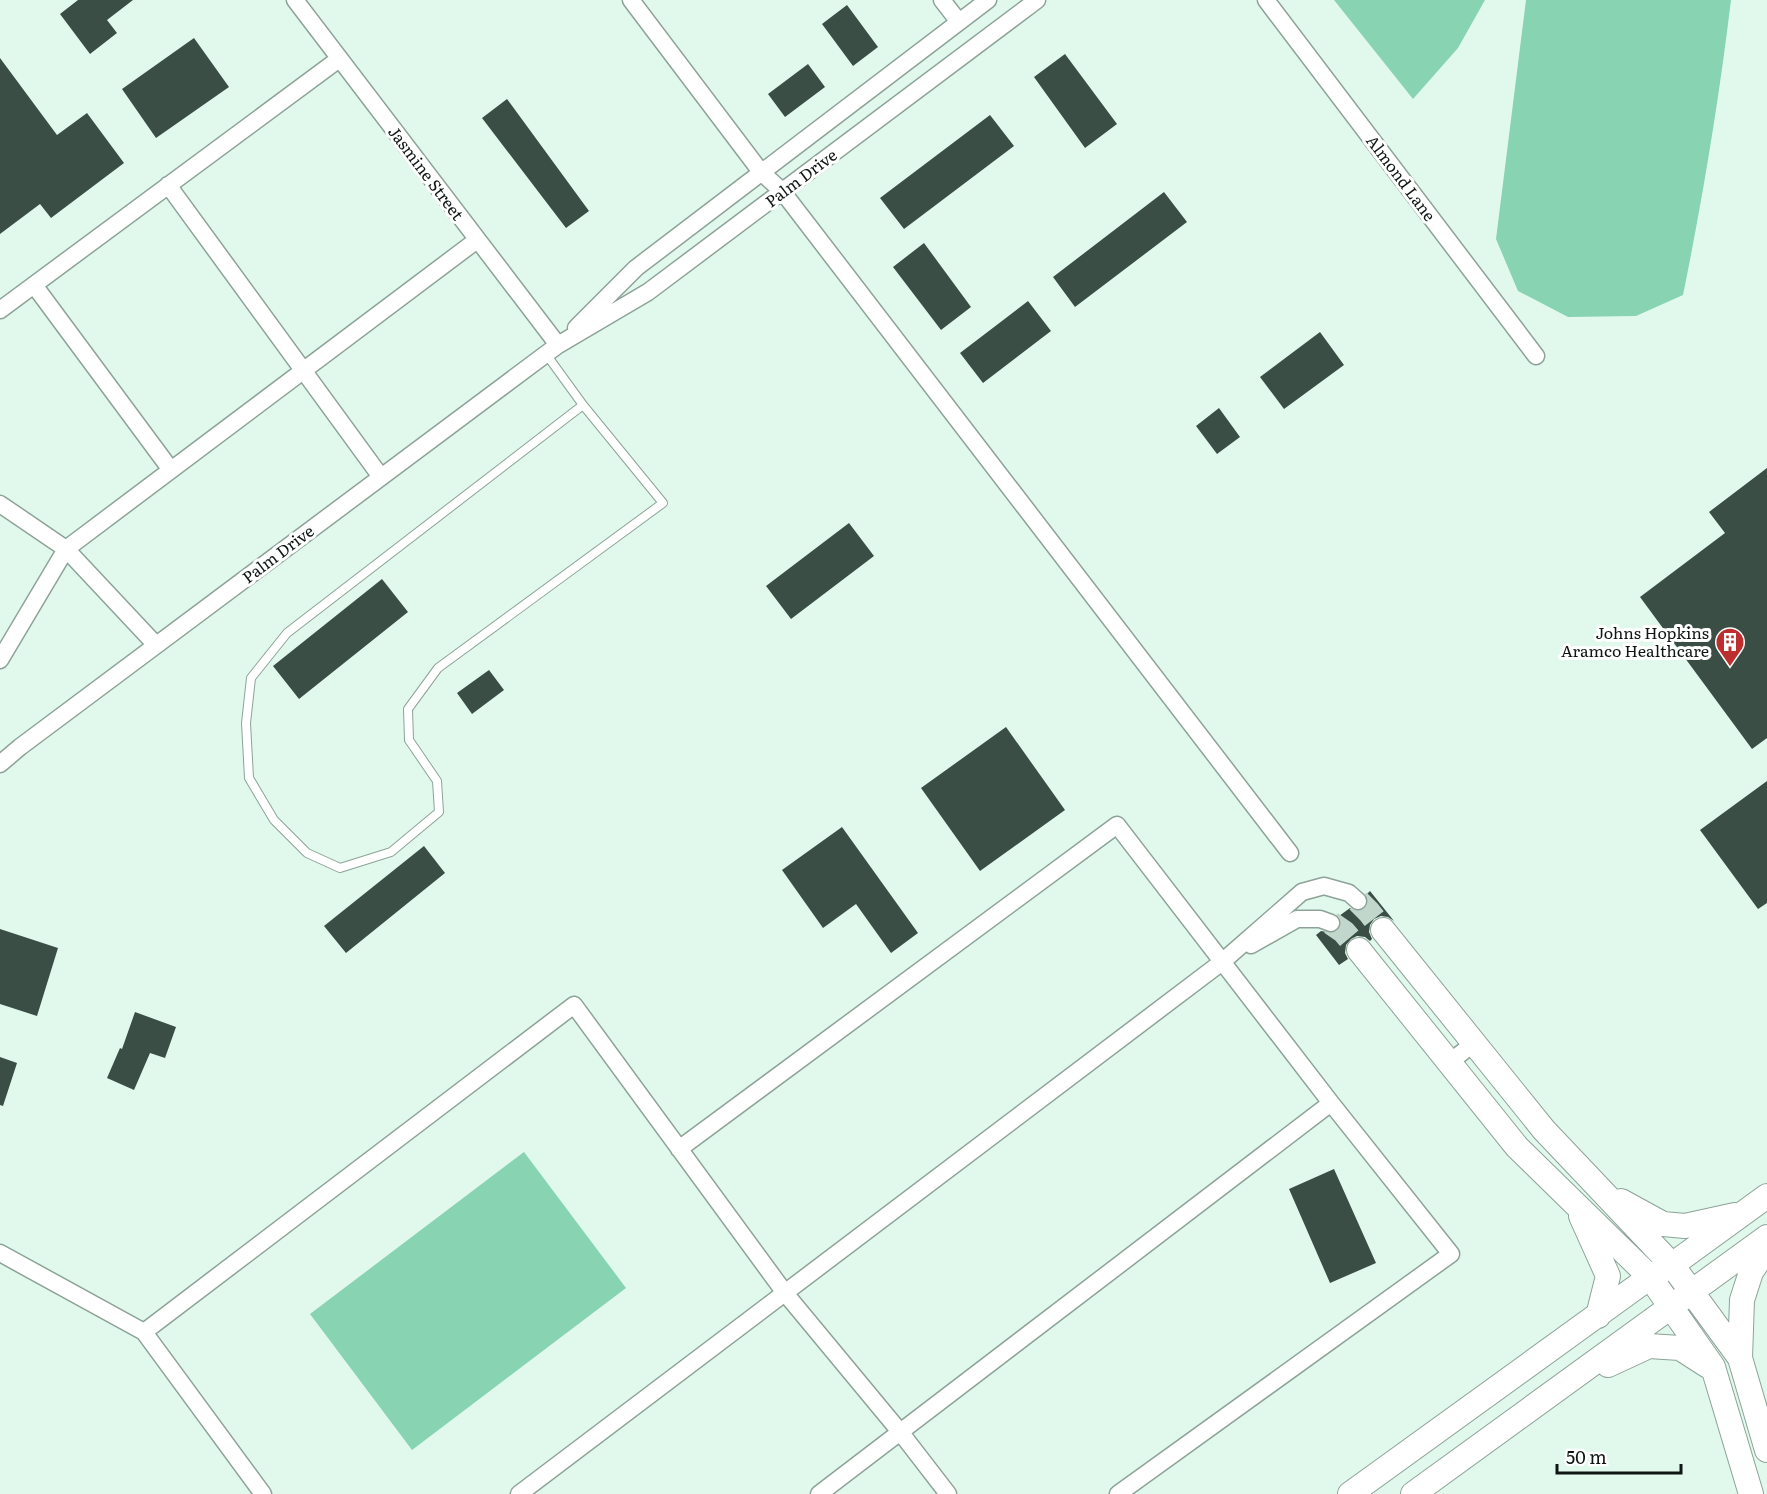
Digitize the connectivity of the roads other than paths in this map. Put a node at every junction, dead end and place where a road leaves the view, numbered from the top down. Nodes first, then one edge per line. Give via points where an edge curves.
1 (295, 0) edge
2 (632, 0) edge
3 (942, 0) edge
4 (988, 0) edge
5 (1037, 0) edge
6 (1266, 0) edge
7 (959, 22) junction
8 (339, 59) junction
9 (762, 172) junction
10 (168, 185) junction
11 (782, 191) junction
12 (477, 240) junction
13 (34, 285) junction
14 (0, 310) edge
15 (552, 350) junction
16 (1536, 356) dead end
17 (304, 370) junction
18 (583, 405) junction
19 (171, 471) junction
20 (381, 477) junction
21 (0, 504) edge
22 (66, 549) junction
23 (156, 645) junction
24 (0, 660) edge
25 (0, 764) edge
26 (1290, 853) dead end
27 (1358, 901) tunnel mouth
28 (1331, 923) tunnel mouth
29 (1383, 930) tunnel mouth
30 (1359, 950) tunnel mouth
31 (1403, 957) junction
32 (1222, 962) junction
33 (1380, 976) junction
34 (1474, 1043) junction
35 (1450, 1062) junction
36 (1331, 1103) junction
37 (679, 1149) junction
38 (1600, 1190) junction
39 (1767, 1196) edge
40 (1575, 1203) junction
41 (1743, 1213) junction
42 (1767, 1237) edge
43 (1767, 1248) edge
44 (0, 1253) edge
45 (1672, 1265) junction
46 (1650, 1277) junction
47 (1691, 1292) junction
48 (784, 1293) junction
49 (1671, 1307) junction
50 (1598, 1316) junction
51 (144, 1332) junction
52 (1740, 1358) junction
53 (1715, 1371) junction
54 (1560, 1388) junction
55 (901, 1433) junction
56 (1767, 1450) edge
57 (263, 1494) edge
58 (519, 1494) edge
59 (819, 1494) edge
60 (948, 1494) edge
61 (1118, 1494) edge
62 (1350, 1494) edge
63 (1413, 1494) edge
64 (1751, 1494) edge

1 - 8 street, Jasmine Street
2 - 9 street
3 - 7 street
4 - 7 street, Palm Drive
5 - 11 street, Palm Drive
6 - 16 street, Almond Lane
7 - 9 street, Palm Drive
8 - 10 street
8 - 12 street, Jasmine Street
9 - 11 street
9 - 15 street, Palm Drive via 636,268
10 - 13 street
10 - 17 street
11 - 15 street, Palm Drive via 648,292
11 - 26 street
12 - 15 street, Jasmine Street
12 - 17 street
13 - 14 street
13 - 19 street
15 - 18 lane
15 - 20 street, Palm Drive
17 - 19 street
17 - 20 street
18 - 18 lane via 287,633 252,678 246,723 249,778 274,820 307,852 340,868 391,852 439,812 437,781 409,740 408,709 438,669 663,503
19 - 22 street
20 - 23 street, Palm Drive
21 - 22 street
22 - 23 street
22 - 24 street
23 - 25 street, Palm Drive
27 - 32 street via 1349,893 1324,886 1302,892
28 - 32 street via 1298,919
29 - 31 main road
30 - 33 main road
31 - 33 street
31 - 34 main road
32 - 36 street
32 - 37 street via 1117,825
32 - 48 street
33 - 35 main road
34 - 35 street
34 - 38 main road via 1544,1130
35 - 40 main road via 1517,1147
36 - 55 street
36 - 61 street via 1451,1254
37 - 48 street
37 - 51 street via 574,1005
38 - 41 main road via 1663,1224 1685,1226
38 - 45 main road
39 - 41 main road
40 - 46 main road
40 - 50 main road via 1608,1276
41 - 45 main road
42 - 47 main road
43 - 52 main road via 1751,1272 1742,1300
44 - 51 street
45 - 46 main road
45 - 47 main road
46 - 49 main road
46 - 50 main road
47 - 49 main road
47 - 52 main road
48 - 55 street
48 - 58 street
49 - 53 main road
49 - 54 main road
50 - 62 main road
51 - 57 street
52 - 56 main road
53 - 54 main road via 1680,1348 1649,1346
53 - 64 main road
54 - 63 main road
55 - 59 street
55 - 60 street

